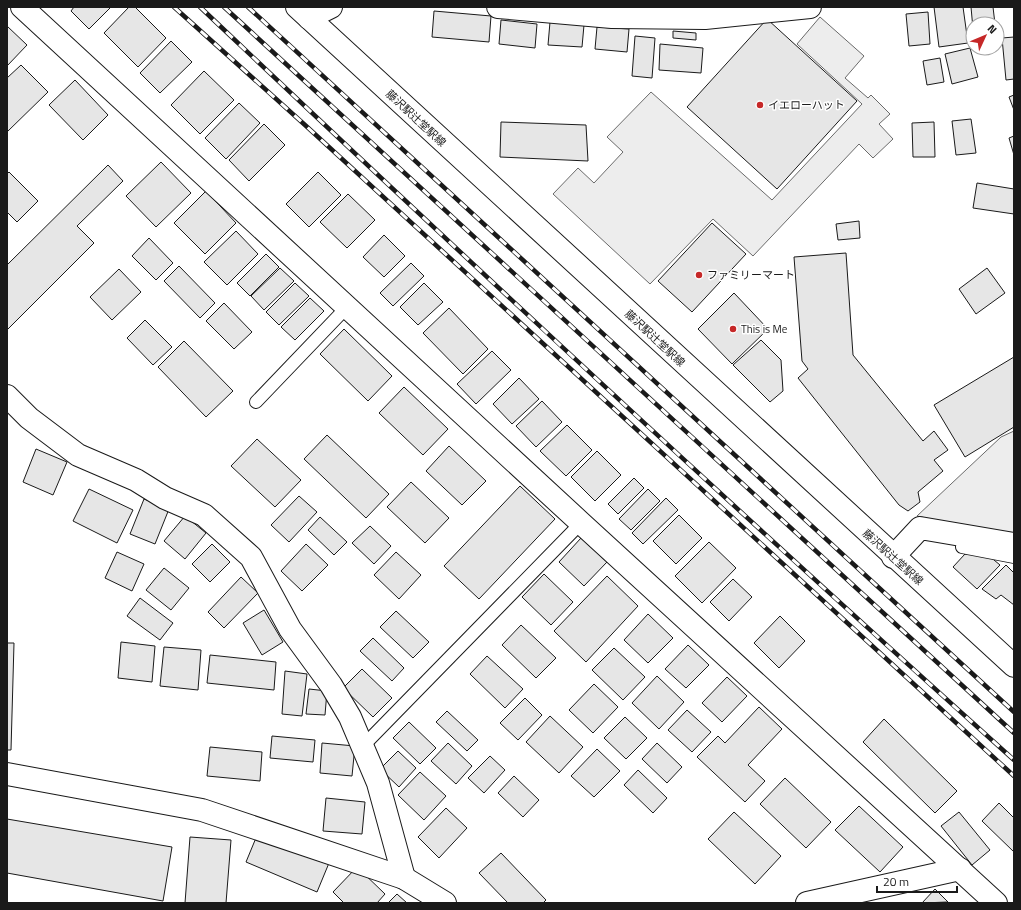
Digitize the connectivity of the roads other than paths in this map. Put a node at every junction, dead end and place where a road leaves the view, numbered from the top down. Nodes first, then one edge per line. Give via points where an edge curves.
1 (22, 7) edge
2 (331, 7) edge
3 (498, 7) edge
4 (810, 7) edge
5 (303, 13) edge
6 (347, 307) junction
7 (7, 396) edge
8 (256, 402) dead end
9 (581, 523) junction
10 (1014, 544) edge
11 (962, 547) dead end
12 (892, 557) junction
13 (1014, 557) edge
14 (1014, 666) edge
15 (363, 746) junction
16 (7, 774) edge
17 (960, 869) junction
18 (404, 878) junction
19 (445, 903) edge
20 (807, 903) edge
21 (996, 903) edge

1 - 6 street
2 - 5 street
3 - 4 street via 612,17 705,18
5 - 12 street, 藤沢駅辻堂駅線
6 - 8 lane
6 - 9 street
7 - 15 street via 30,418 78,455 136,480 165,498 204,515 251,557 290,629 331,685 350,717
9 - 15 lane
9 - 17 street
10 - 12 street via 920,528
11 - 13 lane
12 - 14 street, 藤沢駅辻堂駅線
15 - 18 street via 378,783
16 - 18 street via 202,810
17 - 20 street
17 - 21 street
18 - 19 street

